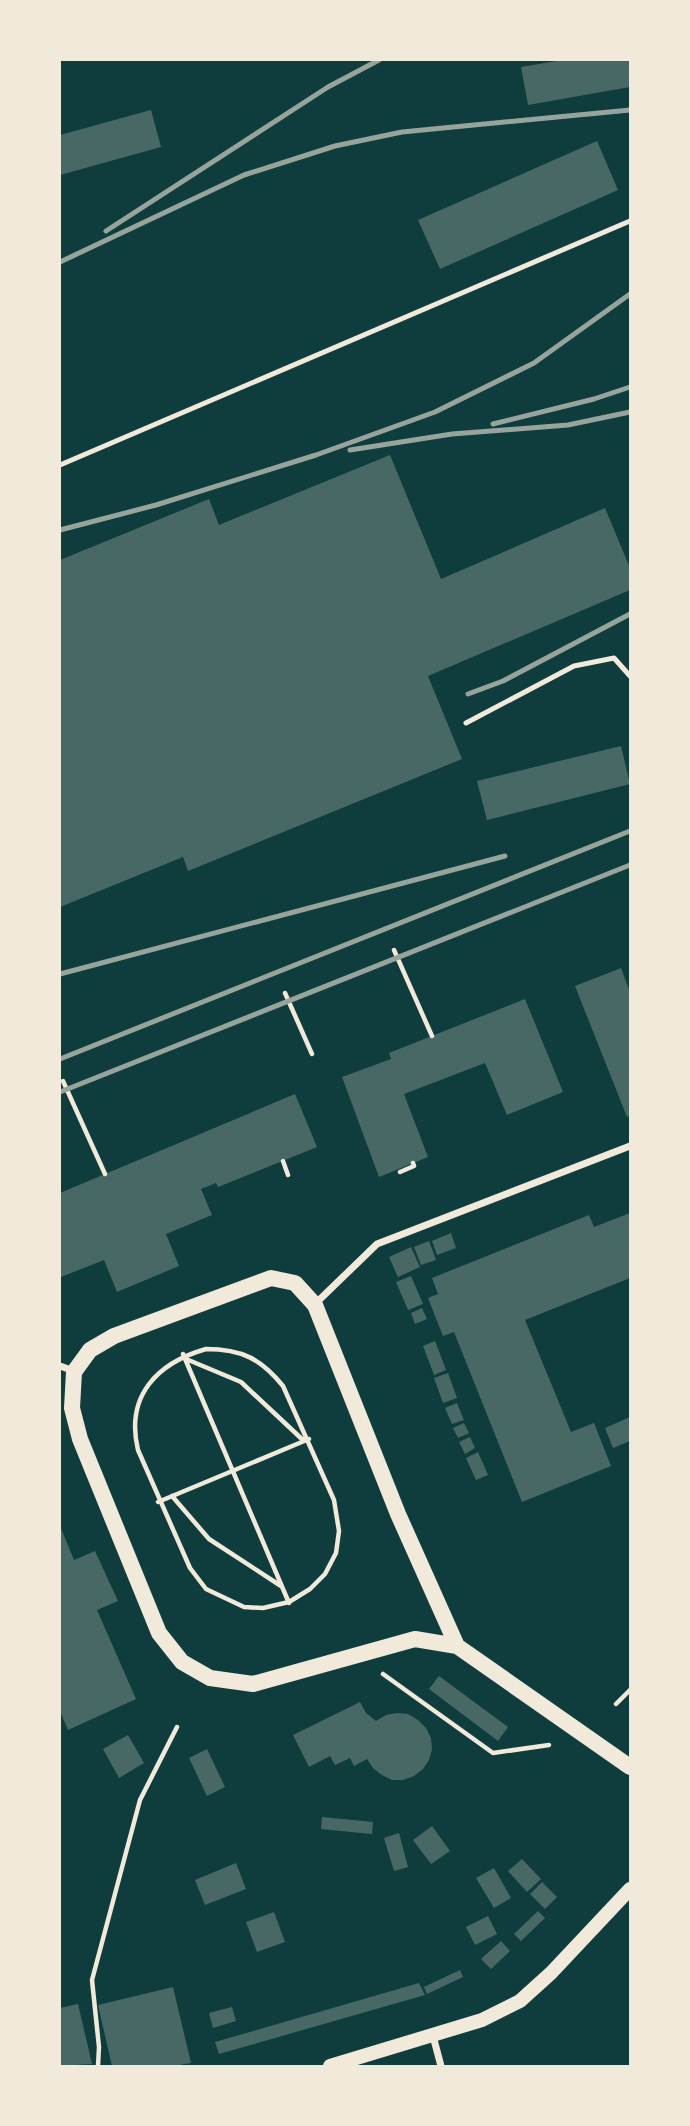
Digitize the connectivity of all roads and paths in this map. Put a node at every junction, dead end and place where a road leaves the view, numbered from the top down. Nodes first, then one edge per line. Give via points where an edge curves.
1 (631, 220) edge
2 (60, 465) edge
3 (631, 676) edge
4 (466, 723) dead end
5 (394, 950) dead end
6 (285, 993) dead end
7 (432, 1036) dead end
8 (312, 1054) dead end
9 (64, 1081) dead end
10 (631, 1146) edge
11 (283, 1161) dead end
12 (413, 1163) dead end
13 (400, 1172) dead end
14 (105, 1174) dead end
15 (288, 1175) dead end
16 (314, 1305) junction
17 (184, 1356) junction
18 (67, 1369) edge
19 (307, 1440) junction
20 (233, 1471) junction
21 (172, 1496) junction
22 (159, 1502) junction
23 (282, 1587) junction
24 (289, 1603) junction
25 (457, 1646) junction
26 (383, 1674) dead end
27 (631, 1689) edge
28 (616, 1704) dead end
29 (177, 1727) dead end
30 (549, 1745) dead end
31 (631, 1767) edge
32 (631, 1889) edge
33 (433, 2036) junction
34 (98, 2067) edge
35 (330, 2067) edge
36 (441, 2067) edge

1 - 2 lane
3 - 4 lane via 614,658 574,666
5 - 7 path
6 - 8 path
9 - 14 path
10 - 16 street via 377,1244
11 - 15 path
12 - 13 path
16 - 18 main road via 295,1283 271,1278 114,1336
16 - 25 main road
17 - 19 path via 241,1382
17 - 19 path via 206,1349 229,1349 271,1370
17 - 20 path
17 - 22 path via 160,1370 137,1408 134,1434
18 - 25 main road via 80,1438 159,1633 182,1662 210,1678 253,1684 415,1639
19 - 20 path
19 - 24 path via 334,1500 339,1531 336,1553 325,1574
20 - 21 path
20 - 23 path
21 - 22 path
21 - 23 path via 209,1539
22 - 24 path via 190,1568 206,1589 244,1607
23 - 24 path
25 - 31 main road
26 - 30 path via 493,1753
27 - 28 path
29 - 34 path via 140,1800 92,1980
32 - 33 main road via 520,2001
33 - 35 main road
33 - 36 street

